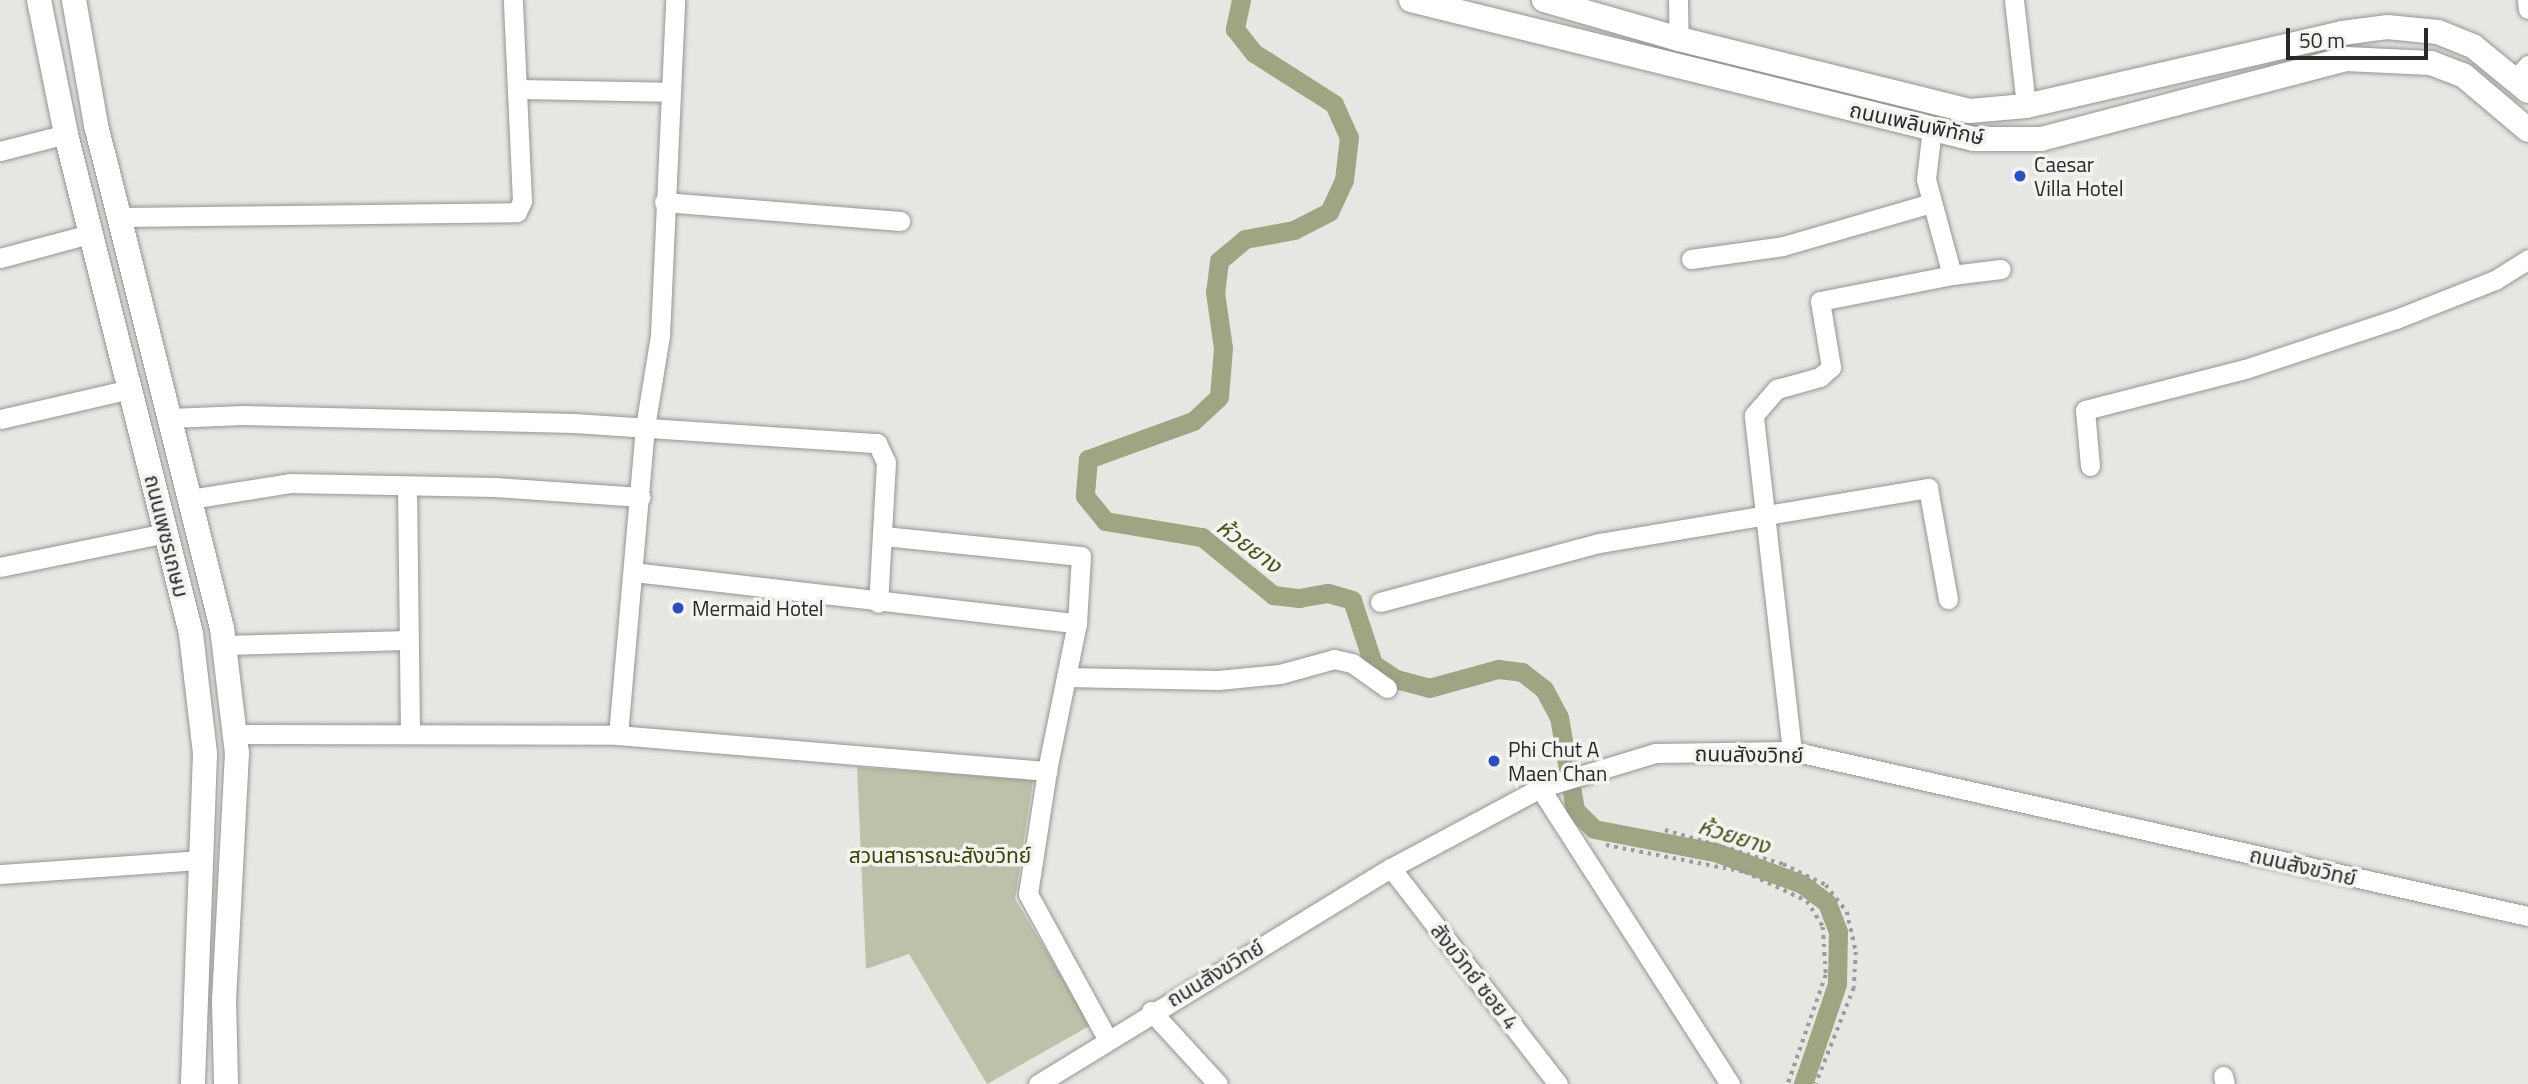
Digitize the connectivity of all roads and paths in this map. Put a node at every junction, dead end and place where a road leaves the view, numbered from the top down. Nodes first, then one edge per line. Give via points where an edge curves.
1 (39, 0) edge
2 (74, 0) edge
3 (513, 0) edge
4 (675, 0) edge
5 (1412, 0) edge
6 (1544, 0) edge
7 (1678, 0) edge
8 (2014, 0) edge
9 (2527, 0) edge
10 (2528, 9) edge
11 (1678, 39) junction
12 (2524, 79) edge
13 (517, 89) junction
14 (670, 92) junction
15 (2499, 103) junction
16 (2026, 106) junction
17 (1933, 129) junction
18 (2528, 130) edge
19 (66, 134) junction
20 (0, 151) edge
21 (664, 202) junction
22 (1931, 204) junction
23 (121, 217) junction
24 (901, 221) dead end
25 (93, 233) junction
26 (0, 258) edge
27 (1691, 259) dead end
28 (2528, 259) edge
29 (2001, 269) dead end
30 (1952, 275) junction
31 (130, 389) junction
32 (170, 418) junction
33 (0, 419) edge
34 (645, 427) junction
35 (2090, 466) dead end
36 (407, 486) junction
37 (641, 498) junction
38 (190, 499) junction
39 (1766, 512) junction
40 (166, 533) junction
41 (883, 536) junction
42 (0, 567) edge
43 (633, 572) junction
44 (1948, 599) dead end
45 (1380, 602) dead end
46 (878, 603) junction
47 (1077, 623) junction
48 (407, 640) junction
49 (225, 645) junction
50 (1066, 677) junction
51 (1387, 688) dead end
52 (411, 733) junction
53 (236, 734) junction
54 (618, 735) junction
55 (1792, 751) junction
56 (1047, 771) junction
57 (1540, 788) junction
58 (1665, 830) dead end
59 (1606, 845) dead end
60 (200, 860) junction
61 (1391, 868) junction
62 (0, 874) edge
63 (2528, 916) edge
64 (1151, 1012) junction
65 (1108, 1040) junction
66 (193, 1084) edge
67 (226, 1084) edge
68 (1038, 1084) edge
69 (1218, 1084) edge
70 (1558, 1084) edge
71 (1730, 1084) edge
72 (1788, 1084) edge
73 (1816, 1084) edge

1 - 19 main road, ถนนเพชรเกษม
2 - 23 main road, ถนนเพชรเกษม via 80,54
3 - 13 street
4 - 14 street
5 - 17 main road, ถนนเพลินพิทักษ์
6 - 11 main road, ถนนเพลินพิทักษ์
7 - 11 street
8 - 16 street
9 - 10 street
11 - 16 main road, ถนนเพลินพิทักษ์ via 1969,111
12 - 15 main road
12 - 16 main road, ถนนเพลินพิทักษ์ via 2438,32 2387,27 2342,33
13 - 14 street
13 - 23 street via 522,201 512,214
14 - 21 street
15 - 17 main road, ถนนเพลินพิทักษ์ via 2463,75 2431,63 2346,59 2041,139 1973,139
15 - 18 main road, ถนนเพลินพิทักษ์
17 - 22 street via 1926,179
19 - 20 street
19 - 25 main road, ถนนเพชรเกษม
21 - 24 street
21 - 34 street via 660,335
22 - 27 street via 1783,246
22 - 30 street
23 - 32 main road, ถนนเพชรเกษม
25 - 26 street
25 - 31 main road, ถนนเพชรเกษม
28 - 35 street via 2495,280 2396,319 2245,369 2085,410
29 - 30 street
30 - 39 street via 1820,301 1831,367 1819,377 1777,389 1754,415
31 - 33 street
31 - 40 main road, ถนนเพชรเกษม
32 - 34 street via 373,417
32 - 38 main road, ถนนเพชรเกษม
34 - 37 street
34 - 41 street via 877,443 886,462
36 - 37 street
36 - 38 street via 290,483
36 - 48 street
37 - 43 street
38 - 49 main road, ถนนเพชรเกษม
39 - 44 street via 1927,488
39 - 45 street via 1599,543
39 - 55 street
40 - 42 street
40 - 60 main road, ถนนเพชรเกษม via 191,634 200,694 205,754
41 - 46 street
41 - 47 street via 1080,556
43 - 46 street
43 - 54 street
46 - 47 street
47 - 50 street
48 - 49 street
48 - 52 street
49 - 53 main road, ถนนเพชรเกษม
50 - 51 street via 1218,680 1280,674 1334,659 1352,663
50 - 56 street
52 - 53 street
52 - 54 street
53 - 67 main road, ถนนเพชรเกษม via 224,1000
54 - 56 street
55 - 57 street, ถนนสังขวิทย์ via 1655,753
55 - 63 street, ถนนสังขวิทย์
56 - 65 street via 1028,894
57 - 61 street, ถนนสังขวิทย์
57 - 71 street
58 - 73 path via 1783,864 1826,885 1847,912 1856,952 1854,988
59 - 72 path via 1745,872 1807,901 1823,928 1826,975
60 - 62 street
60 - 66 main road, ถนนเพชรเกษม
61 - 64 street, ถนนสังขวิทย์
61 - 70 street, สังขวิทย์ ซอย 4
64 - 65 street, ถนนสังขวิทย์
64 - 69 street
65 - 68 street, ถนนสังขวิทย์

